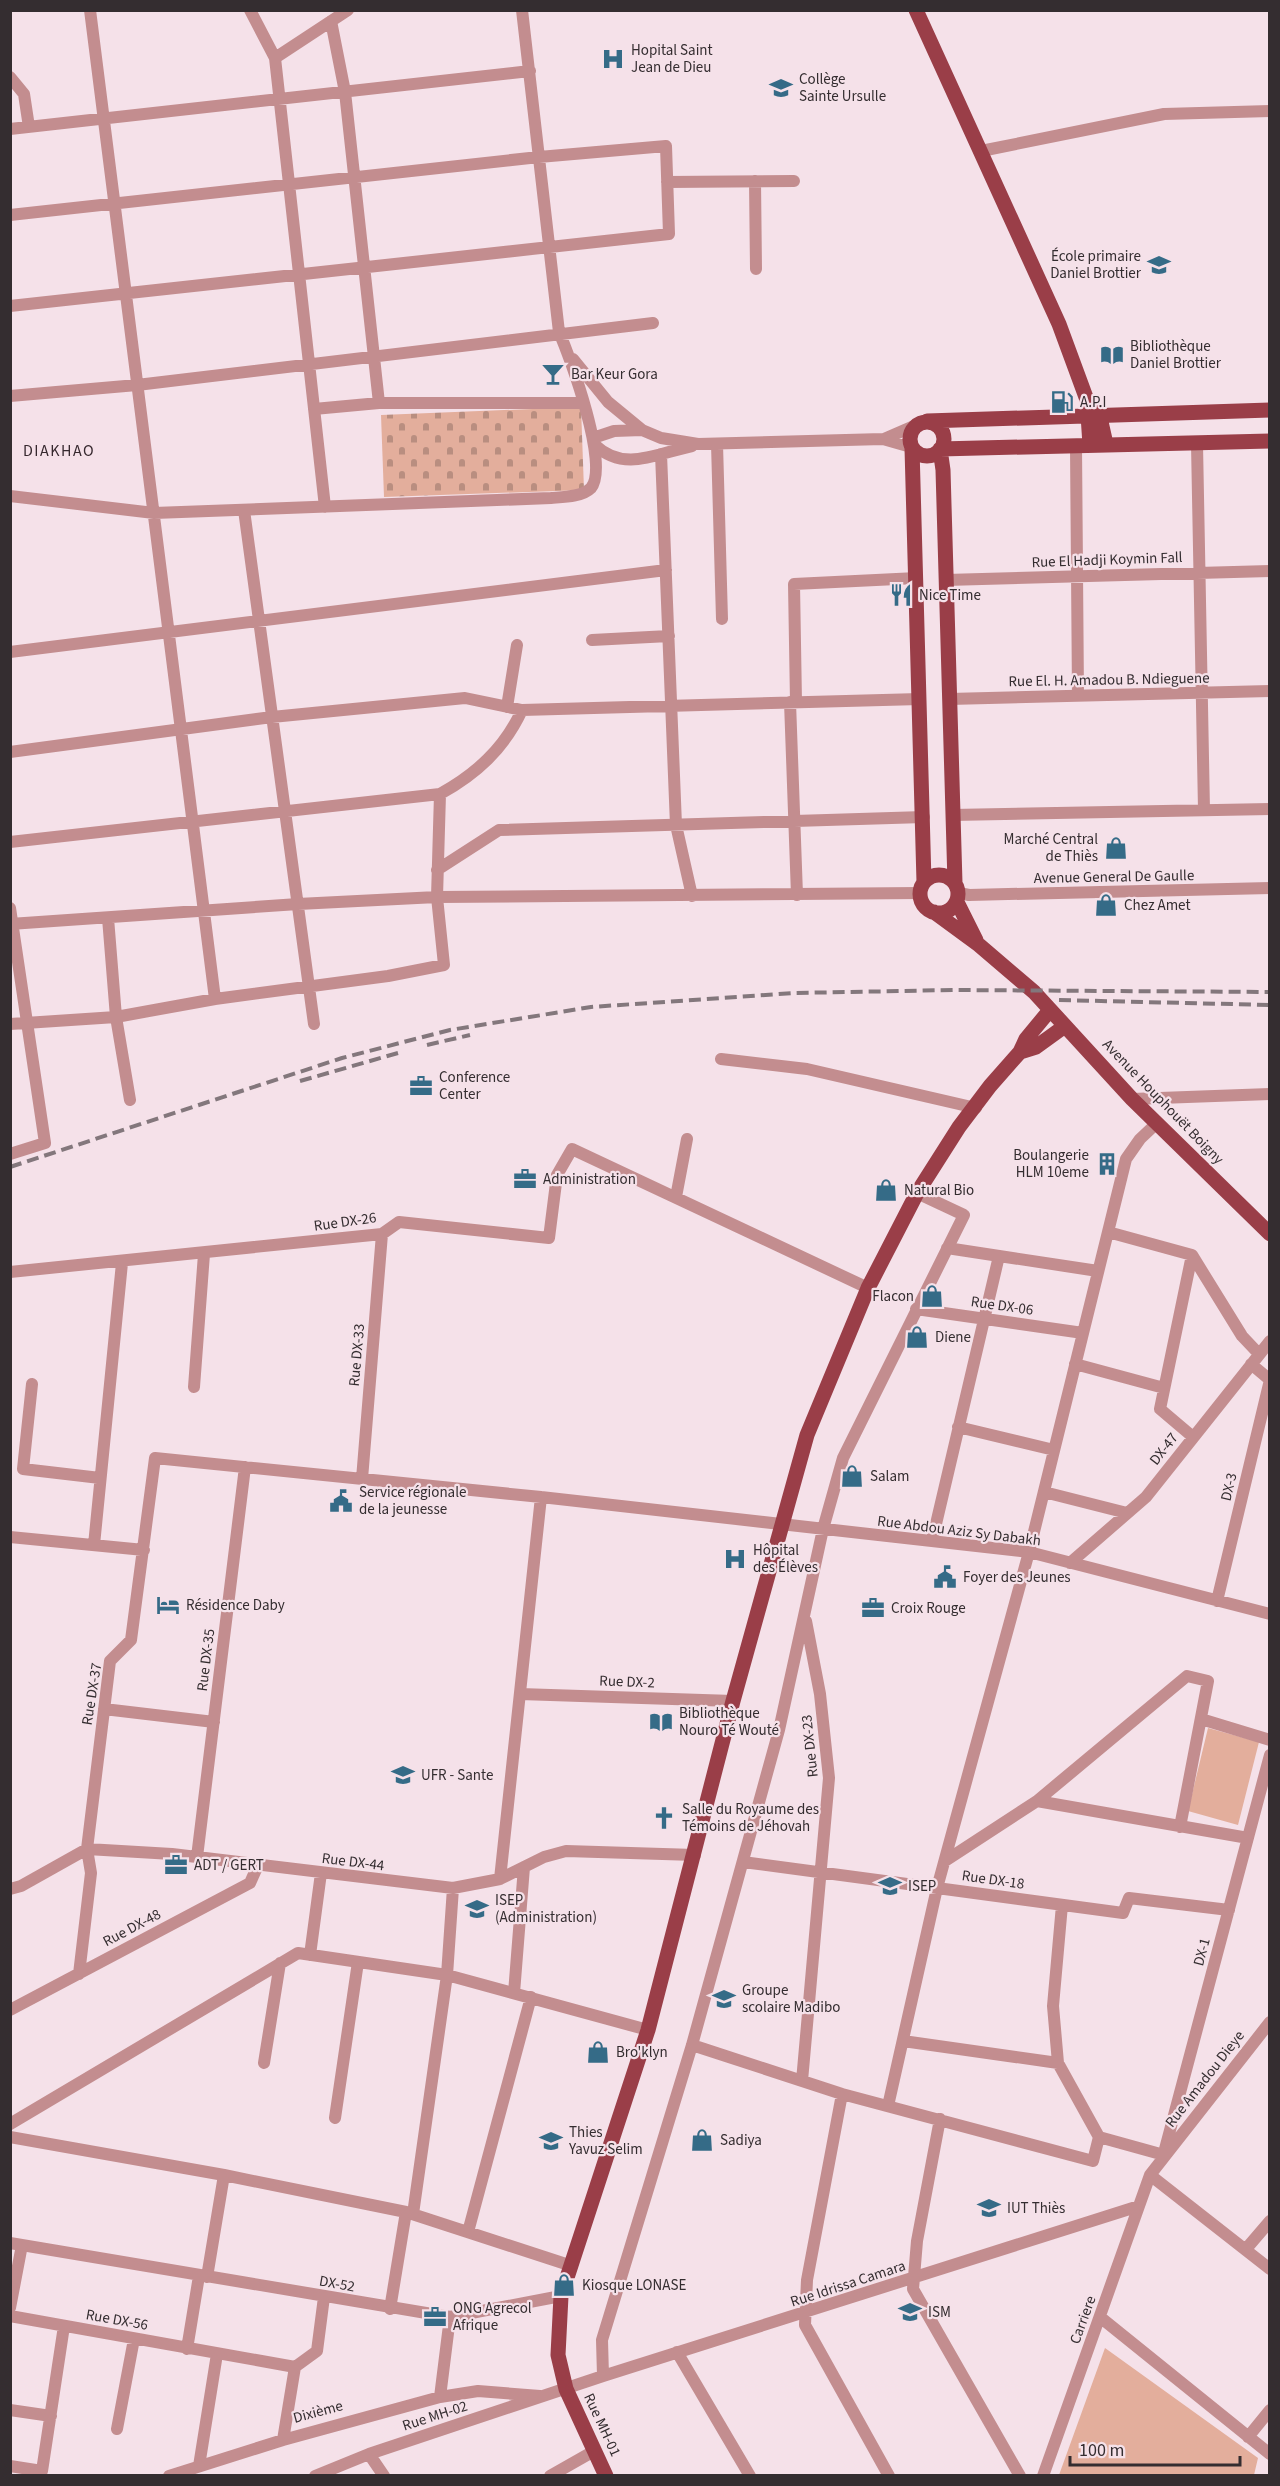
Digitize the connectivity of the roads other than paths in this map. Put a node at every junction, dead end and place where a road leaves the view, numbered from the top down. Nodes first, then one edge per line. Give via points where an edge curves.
1 (90, 10) edge
2 (250, 10) edge
3 (348, 10) edge
4 (522, 10) edge
5 (916, 10) edge
6 (331, 21) junction
7 (275, 58) junction
8 (530, 71) junction
9 (10, 77) edge
10 (345, 92) junction
11 (279, 99) junction
12 (1269, 111) edge
13 (104, 119) junction
14 (29, 127) junction
15 (10, 129) edge
16 (981, 151) junction
17 (539, 157) junction
18 (353, 178) junction
19 (755, 181) junction
20 (794, 181) dead end
21 (667, 183) junction
22 (289, 186) junction
23 (115, 205) junction
24 (10, 215) edge
25 (549, 246) junction
26 (363, 267) junction
27 (756, 268) dead end
28 (299, 274) junction
29 (126, 293) junction
30 (10, 306) edge
31 (653, 323) dead end
32 (559, 332) junction
33 (568, 353) junction
34 (373, 356) junction
35 (309, 365) junction
36 (138, 385) junction
37 (10, 396) edge
38 (379, 403) junction
39 (583, 403) junction
40 (314, 409) junction
41 (1269, 410) edge
42 (1093, 417) junction
43 (921, 424) junction
44 (642, 430) junction
45 (883, 439) junction
46 (1269, 441) edge
47 (594, 442) junction
48 (698, 444) junction
49 (717, 444) junction
50 (1197, 444) junction
51 (1090, 445) junction
52 (912, 448) junction
53 (940, 449) junction
54 (661, 454) junction
55 (10, 495) edge
56 (325, 507) junction
57 (244, 510) junction
58 (153, 513) junction
59 (666, 570) junction
60 (1269, 571) edge
61 (1197, 573) junction
62 (1077, 576) junction
63 (917, 578) junction
64 (946, 580) junction
65 (722, 619) dead end
66 (259, 621) junction
67 (169, 632) junction
68 (669, 636) junction
69 (592, 640) dead end
70 (517, 645) dead end
71 (10, 652) edge
72 (1269, 692) edge
73 (1201, 693) junction
74 (1078, 696) junction
75 (920, 699) junction
76 (949, 699) junction
77 (793, 702) junction
78 (672, 706) junction
79 (507, 707) junction
80 (522, 710) junction
81 (272, 717) junction
82 (181, 729) junction
83 (10, 752) edge
84 (440, 794) junction
85 (1269, 809) edge
86 (285, 810) junction
87 (1204, 810) junction
88 (952, 815) junction
89 (924, 817) junction
90 (794, 821) junction
91 (192, 822) junction
92 (676, 825) junction
93 (10, 842) edge
94 (437, 870) junction
95 (922, 888) junction
96 (1269, 888) edge
97 (957, 893) junction
98 (797, 895) junction
99 (692, 896) junction
100 (436, 897) junction
101 (298, 904) junction
102 (10, 908) edge
103 (204, 911) junction
104 (934, 912) junction
105 (108, 918) junction
106 (11, 924) edge
107 (979, 945) junction
108 (309, 987) junction
109 (215, 999) junction
110 (1050, 1010) junction
111 (116, 1017) junction
112 (27, 1021) junction
113 (10, 1024) edge
114 (314, 1024) dead end
115 (1065, 1026) junction
116 (1020, 1052) junction
117 (721, 1059) dead end
118 (1269, 1094) edge
119 (1132, 1099) junction
120 (130, 1100) dead end
121 (976, 1108) junction
122 (1157, 1123) junction
123 (687, 1139) dead end
124 (10, 1154) edge
125 (917, 1193) junction
126 (676, 1197) junction
127 (1108, 1232) junction
128 (382, 1234) junction
129 (1269, 1234) edge
130 (947, 1248) junction
131 (204, 1254) junction
132 (1191, 1255) junction
133 (999, 1256) junction
134 (122, 1263) junction
135 (1098, 1271) junction
136 (10, 1272) edge
137 (868, 1288) junction
138 (916, 1309) junction
139 (983, 1318) junction
140 (1083, 1333) junction
141 (1269, 1341) edge
142 (1255, 1359) junction
143 (1075, 1364) junction
144 (1269, 1380) edge
145 (32, 1384) dead end
146 (194, 1387) dead end
147 (1164, 1388) junction
148 (958, 1427) junction
149 (1193, 1437) junction
150 (1054, 1450) junction
151 (245, 1467) junction
152 (100, 1478) junction
153 (362, 1479) junction
154 (1044, 1492) junction
155 (541, 1497) junction
156 (1127, 1513) junction
157 (782, 1524) junction
158 (823, 1529) junction
159 (10, 1537) edge
160 (932, 1541) junction
161 (94, 1545) junction
162 (144, 1550) junction
163 (1029, 1552) junction
164 (1070, 1563) junction
165 (1217, 1601) junction
166 (1269, 1614) edge
167 (805, 1617) junction
168 (520, 1694) junction
169 (733, 1701) junction
170 (104, 1709) junction
171 (1201, 1719) junction
172 (214, 1722) junction
173 (1269, 1740) edge
174 (1269, 1755) edge
175 (1267, 1773) edge
176 (1037, 1801) junction
177 (1180, 1827) junction
178 (1248, 1838) junction
179 (87, 1849) junction
180 (695, 1855) junction
181 (197, 1857) junction
182 (945, 1861) junction
183 (743, 1862) junction
184 (258, 1865) junction
185 (524, 1867) junction
186 (821, 1872) junction
187 (321, 1873) junction
188 (500, 1879) junction
189 (453, 1887) junction
190 (10, 1888) edge
191 (937, 1888) junction
192 (1062, 1905) junction
193 (1228, 1910) junction
194 (310, 1955) junction
195 (358, 1962) junction
196 (280, 1963) junction
197 (79, 1974) junction
198 (447, 1975) junction
199 (514, 1993) junction
200 (531, 1997) junction
201 (10, 2010) edge
202 (1269, 2022) edge
203 (648, 2030) junction
204 (903, 2041) junction
205 (692, 2045) junction
206 (264, 2063) dead end
207 (1059, 2064) junction
208 (802, 2081) junction
209 (842, 2094) junction
210 (888, 2106) junction
211 (335, 2118) dead end
212 (940, 2119) junction
213 (10, 2124) edge
214 (10, 2137) edge
215 (1099, 2137) junction
216 (1164, 2156) junction
217 (224, 2175) junction
218 (1150, 2175) junction
219 (1139, 2206) junction
220 (409, 2213) junction
221 (1269, 2221) edge
222 (468, 2232) junction
223 (16, 2244) edge
224 (1246, 2249) junction
225 (572, 2266) junction
226 (1269, 2269) edge
227 (203, 2276) junction
228 (913, 2279) junction
229 (561, 2296) junction
230 (324, 2297) junction
231 (10, 2308) edge
232 (390, 2309) junction
233 (806, 2313) junction
234 (10, 2316) edge
235 (450, 2317) junction
236 (1100, 2317) junction
237 (64, 2326) junction
238 (134, 2339) junction
239 (187, 2349) junction
240 (677, 2352) junction
241 (217, 2354) junction
242 (295, 2367) junction
243 (603, 2376) junction
244 (566, 2389) junction
245 (440, 2397) junction
246 (545, 2397) junction
247 (10, 2410) edge
248 (1269, 2410) edge
249 (51, 2416) junction
250 (117, 2429) dead end
251 (1248, 2437) junction
252 (283, 2440) junction
253 (594, 2451) junction
254 (369, 2454) junction
255 (1269, 2454) edge
256 (10, 2466) edge
257 (199, 2466) junction
258 (169, 2475) edge
259 (315, 2475) edge
260 (384, 2475) edge
261 (550, 2475) edge
262 (606, 2475) edge
263 (750, 2475) edge
264 (889, 2475) edge
265 (1020, 2475) edge
266 (1043, 2475) edge

1 - 13 street
2 - 7 street
3 - 6 street
4 - 8 street
5 - 16 main road
6 - 7 street
6 - 10 street
7 - 11 street
8 - 10 street
8 - 17 street
9 - 14 street via 24,94
10 - 11 street
10 - 18 street
11 - 13 street
11 - 22 street
12 - 16 street via 1164,114
13 - 14 street
13 - 23 street
14 - 15 street
16 - 42 main road via 1059,324
17 - 18 street
17 - 21 street via 666,146
17 - 25 street
18 - 22 street
18 - 26 street
19 - 20 street
19 - 21 street
19 - 27 street
21 - 25 street via 669,234
22 - 23 street
22 - 28 street
23 - 24 street
23 - 29 street
25 - 26 street
25 - 32 street
26 - 28 street
26 - 34 street
28 - 29 street
28 - 35 street
29 - 30 street
29 - 36 street
31 - 32 street
32 - 33 street
32 - 34 street
33 - 39 street
33 - 44 street via 608,402
34 - 35 street
34 - 38 street
35 - 36 street
35 - 40 street
36 - 37 street
36 - 58 street
38 - 39 street
38 - 40 street
39 - 47 street
40 - 56 street
41 - 42 main road
42 - 43 main road
42 - 51 main road
43 - 45 street
43 - 52 main road via 910,435
43 - 53 main road via 941,429 944,439
44 - 47 street via 614,431
44 - 48 street via 661,438
45 - 49 street
45 - 52 street
46 - 50 main road
47 - 54 street via 612,458 622,460
47 - 56 street via 594,482 589,490 577,495
48 - 49 street
48 - 54 street
49 - 65 street
50 - 51 main road
50 - 61 street
51 - 53 main road
51 - 62 street
52 - 53 main road via 926,456
52 - 63 main road
53 - 64 main road
54 - 59 street
55 - 58 street
56 - 57 street
57 - 58 street
57 - 66 street
58 - 67 street
59 - 66 street
59 - 68 street
60 - 61 street, Rue El Hadji Koymin Fall
61 - 62 street, Rue El Hadji Koymin Fall
61 - 73 street
62 - 64 street, Rue El Hadji Koymin Fall
62 - 74 street
63 - 75 main road
63 - 77 street via 794,584
64 - 76 main road
66 - 67 street
66 - 81 street
67 - 71 street
67 - 82 street
68 - 69 street
68 - 78 street
70 - 79 street
72 - 73 street, Rue El. H. Amadou B. Ndieguene
73 - 74 street, Rue El. H. Amadou B. Ndieguene
73 - 87 street
74 - 76 street, Rue El. H. Amadou B. Ndieguene
75 - 77 street
75 - 89 main road
76 - 88 main road
77 - 78 street
77 - 90 street
78 - 80 street
78 - 92 street
79 - 80 street
79 - 81 street via 465,698
80 - 84 street via 510,735 468,779
81 - 82 street
81 - 86 street
82 - 83 street
82 - 91 street
84 - 86 street
84 - 94 street
85 - 87 street
86 - 91 street
86 - 101 street
87 - 88 street
88 - 97 main road
89 - 90 street
89 - 95 main road
90 - 92 street
90 - 98 street
91 - 93 street
91 - 103 street
92 - 94 street via 499,830
92 - 99 street
94 - 100 street
95 - 97 main road via 940,875
95 - 98 street
95 - 104 main road via 924,905
96 - 97 street, Avenue General De Gaulle
97 - 104 main road via 950,910
97 - 107 main road
98 - 99 street
99 - 100 street
100 - 101 street
100 - 108 street via 444,965
101 - 103 street
101 - 108 street
102 - 106 street
103 - 105 street
103 - 109 street
104 - 107 main road, Avenue Houphouët Boigny
105 - 106 street
105 - 111 street
106 - 112 street
107 - 110 main road, Avenue Houphouët Boigny
108 - 109 street
108 - 114 street
109 - 111 street
110 - 115 main road, Avenue Houphouët Boigny
110 - 116 main road
111 - 112 street
111 - 120 street
112 - 113 street
112 - 124 street via 45,1143
115 - 116 main road via 1036,1047
115 - 119 main road, Avenue Houphouët Boigny
116 - 121 main road
117 - 121 street via 807,1069
118 - 119 street
119 - 122 main road, Avenue Houphouët Boigny
121 - 125 main road via 959,1127
122 - 127 street via 1126,1158
122 - 129 main road, Avenue Houphouët Boigny
123 - 126 street
125 - 130 street via 964,1215
125 - 137 main road
126 - 128 street, Rue DX-26 via 572,1149 557,1175 549,1238 399,1222
126 - 137 street
127 - 132 street
127 - 135 street
128 - 131 street, Rue DX-26
128 - 153 street, Rue DX-33
130 - 133 street
130 - 138 street
131 - 134 street, Rue DX-26
131 - 146 street
132 - 142 street, DX-3
132 - 147 street
133 - 135 street
133 - 139 street
134 - 136 street, Rue DX-26
134 - 152 street
135 - 140 street
137 - 157 main road via 807,1435
138 - 139 street, Rue DX-06
138 - 158 street via 843,1458
139 - 140 street, Rue DX-06
139 - 148 street
140 - 143 street
141 - 142 street, DX-47
142 - 144 street, DX-3
142 - 149 street, DX-47
143 - 147 street
143 - 150 street
144 - 165 street, DX-3
145 - 152 street via 23,1469
147 - 149 street via 1160,1409
148 - 150 street
148 - 160 street
149 - 156 street, DX-47 via 1146,1497
150 - 154 street
151 - 153 street, Rue Abdou Aziz Sy Dabakh
151 - 162 street, Rue DX-37 via 155,1458
151 - 172 street, Rue DX-35
152 - 161 street
153 - 155 street, Rue Abdou Aziz Sy Dabakh
154 - 156 street
154 - 163 street
155 - 157 street, Rue Abdou Aziz Sy Dabakh
155 - 168 street
156 - 164 street, DX-47
157 - 158 street, Rue Abdou Aziz Sy Dabakh
157 - 169 main road
158 - 160 street, Rue Abdou Aziz Sy Dabakh
158 - 167 street
159 - 161 street
160 - 163 street, Rue Abdou Aziz Sy Dabakh
161 - 162 street
162 - 170 street, Rue DX-37 via 131,1640 110,1661
163 - 164 street, Rue Abdou Aziz Sy Dabakh
163 - 182 street
164 - 165 street, Rue Abdou Aziz Sy Dabakh
165 - 166 street, Rue Abdou Aziz Sy Dabakh
167 - 183 street
167 - 186 street, Rue DX-23 via 820,1694 829,1778
168 - 169 street, Rue DX-2
168 - 188 street
169 - 180 main road
170 - 172 street
170 - 179 street, Rue DX-37
171 - 173 street
171 - 176 street via 1208,1681 1187,1676
171 - 177 street
172 - 181 street, Rue DX-35
174 - 175 street, DX-1
175 - 178 street, DX-1
176 - 177 street
176 - 182 street
177 - 178 street
178 - 193 street, DX-1
179 - 181 street, Rue DX-44
179 - 190 street via 21,1886
179 - 197 street, Rue DX-37 via 91,1873
180 - 185 street, Rue DX-44 via 566,1851
180 - 203 main road
181 - 184 street, Rue DX-44
182 - 191 street
183 - 186 street, Rue DX-18
183 - 205 street
184 - 187 street, Rue DX-44
184 - 197 street, Rue DX-48 via 250,1883
185 - 188 street, Rue DX-44
185 - 199 street
186 - 191 street, Rue DX-18
186 - 208 street, Rue DX-23
187 - 189 street, Rue DX-44
187 - 194 street
188 - 189 street, Rue DX-44
189 - 198 street
191 - 192 street, Rue DX-18
191 - 204 street
192 - 193 street, Rue DX-18 via 1123,1913 1129,1898
192 - 207 street via 1053,2006
193 - 216 street, DX-1
194 - 195 street
194 - 196 street via 298,1953
195 - 198 street
195 - 211 street
196 - 206 street
196 - 213 street
197 - 201 street, Rue DX-48
198 - 199 street
198 - 220 street
199 - 200 street
200 - 203 street
200 - 222 street
202 - 216 street, Rue Amadou Dieye
203 - 225 main road
204 - 207 street
204 - 210 street
205 - 208 street
205 - 243 street via 602,2340
207 - 215 street
208 - 209 street
209 - 210 street
209 - 233 street via 807,2280
210 - 212 street
212 - 215 street via 1093,2161
212 - 228 street
214 - 217 street
215 - 216 street
216 - 218 street, Rue Amadou Dieye
217 - 220 street
217 - 227 street
218 - 219 street, Carriere
218 - 224 street
219 - 228 street, Rue Idrissa Camara
219 - 236 street, Carriere
220 - 222 street
220 - 232 street
221 - 224 street
222 - 225 street
223 - 227 street, DX-52 / DX-52
223 - 231 street
224 - 226 street
225 - 229 main road
227 - 230 street, DX-52 / DX-52
227 - 239 street
228 - 233 street, Rue Idrissa Camara
228 - 265 street via 912,2289
229 - 235 street, DX-52
229 - 244 main road via 558,2355
230 - 232 street, DX-52 / DX-52
230 - 242 street via 317,2351
232 - 235 street, DX-52
233 - 240 street, Rue Idrissa Camara
233 - 264 street via 805,2325
234 - 237 street, Rue DX-56
235 - 245 street
236 - 251 street
236 - 266 street, Carriere
237 - 238 street, Rue DX-56
237 - 249 street
238 - 239 street, Rue DX-56
238 - 250 street
239 - 241 street, Rue DX-56
240 - 243 street, Rue Idrissa Camara
240 - 263 street
241 - 242 street, Rue DX-56
241 - 257 street
242 - 252 street
243 - 244 street, Rue Idrissa Camara
244 - 246 street, Rue MH-02
244 - 253 main road, Rue MH-01
245 - 246 street, Dixième via 478,2391
245 - 252 street, Dixième
246 - 254 street, Rue MH-02
247 - 249 street
248 - 251 street
249 - 256 street via 42,2471
251 - 255 street
252 - 257 street, Dixième
253 - 261 street
253 - 262 main road, Rue MH-01
254 - 259 street, Rue MH-02
254 - 260 street
257 - 258 street, Dixième

